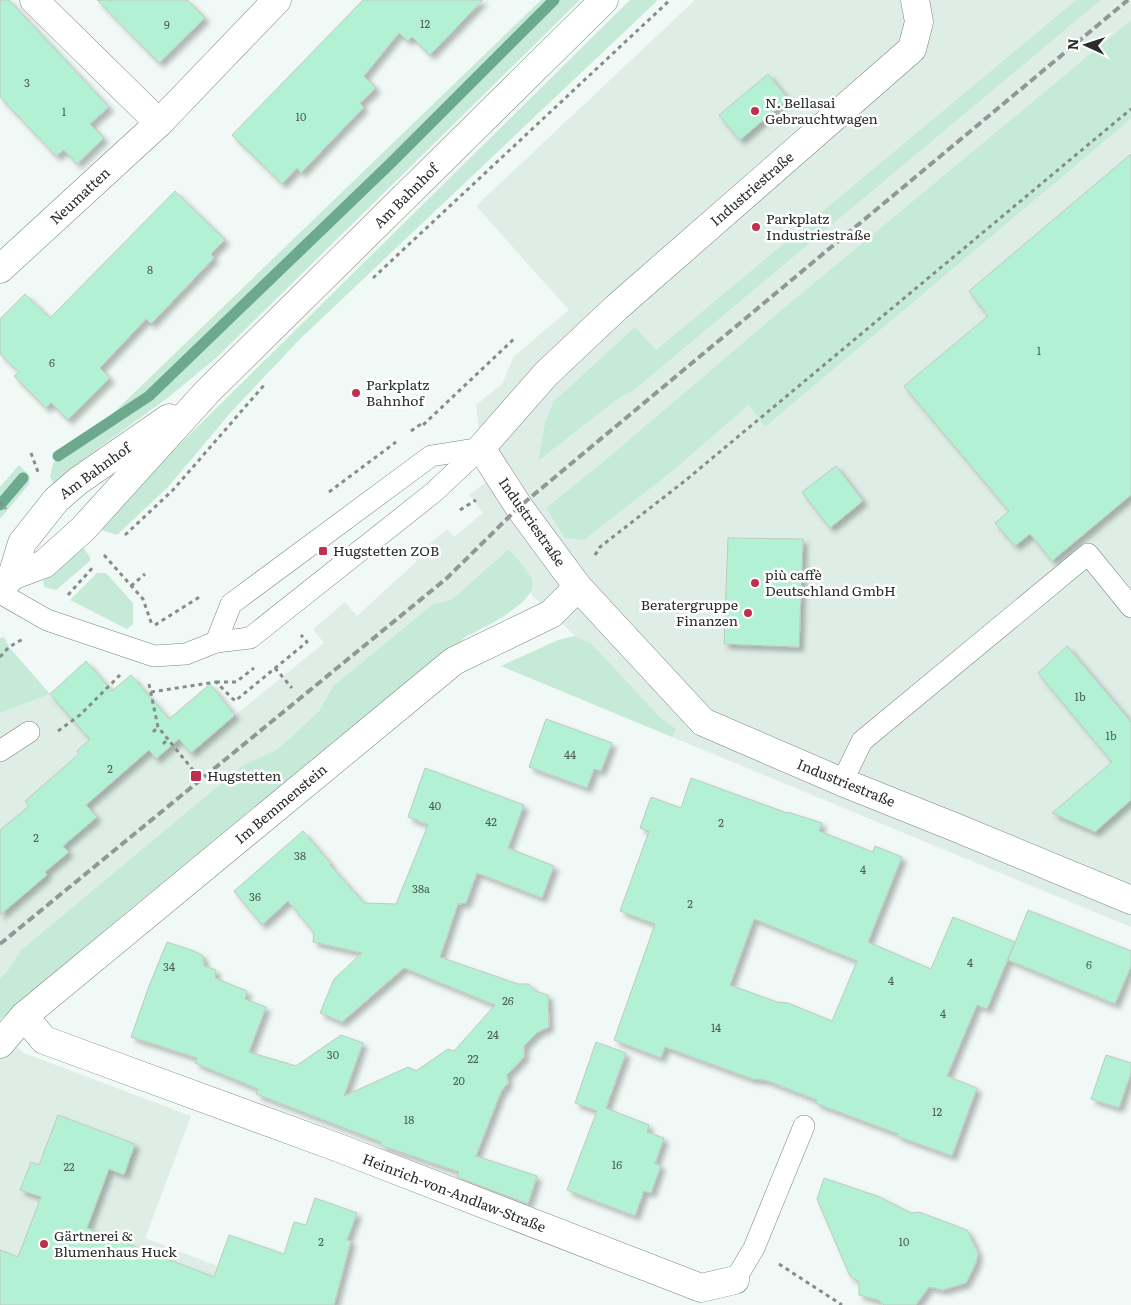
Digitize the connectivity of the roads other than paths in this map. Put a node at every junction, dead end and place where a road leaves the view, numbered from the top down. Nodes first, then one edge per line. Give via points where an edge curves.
1 (34, 0) edge
2 (277, 0) edge
3 (604, 0) edge
4 (915, 0) edge
5 (159, 123) junction
6 (0, 269) edge
7 (207, 392) junction
8 (481, 448) junction
9 (4, 586) edge
10 (578, 587) junction
11 (1131, 607) edge
12 (216, 642) junction
13 (30, 732) road end
14 (0, 751) edge
15 (842, 782) junction
16 (1131, 900) edge
17 (24, 1016) junction
18 (0, 1044) edge
19 (804, 1126) dead end
20 (735, 1280) joint

1 - 5 street
2 - 5 street, Neumatten
3 - 7 street, Am Bahnhof
4 - 8 street, Industriestraße via 919,22 912,49 617,307 546,374
5 - 6 street, Neumatten
7 - 9 street, Am Bahnhof via 83,530 44,564
7 - 9 street, Am Bahnhof via 78,481 56,500 22,543
8 - 10 street, Industriestraße via 519,507
8 - 12 lane via 434,492 250,638
8 - 12 lane via 431,456 231,604
9 - 12 lane via 47,620 154,656 186,654
10 - 15 street, Industriestraße via 702,722
10 - 17 street, Im Bemmenstein via 550,614 454,661
11 - 15 lane via 1088,554 862,741
13 - 14 lane
15 - 16 street, Industriestraße
17 - 18 street, Im Bemmenstein
17 - 20 street, Heinrich-von-Andlaw-Straße via 44,1040 330,1145 701,1288
19 - 20 lane, Heinrich-von-Andlaw-Straße via 754,1248

